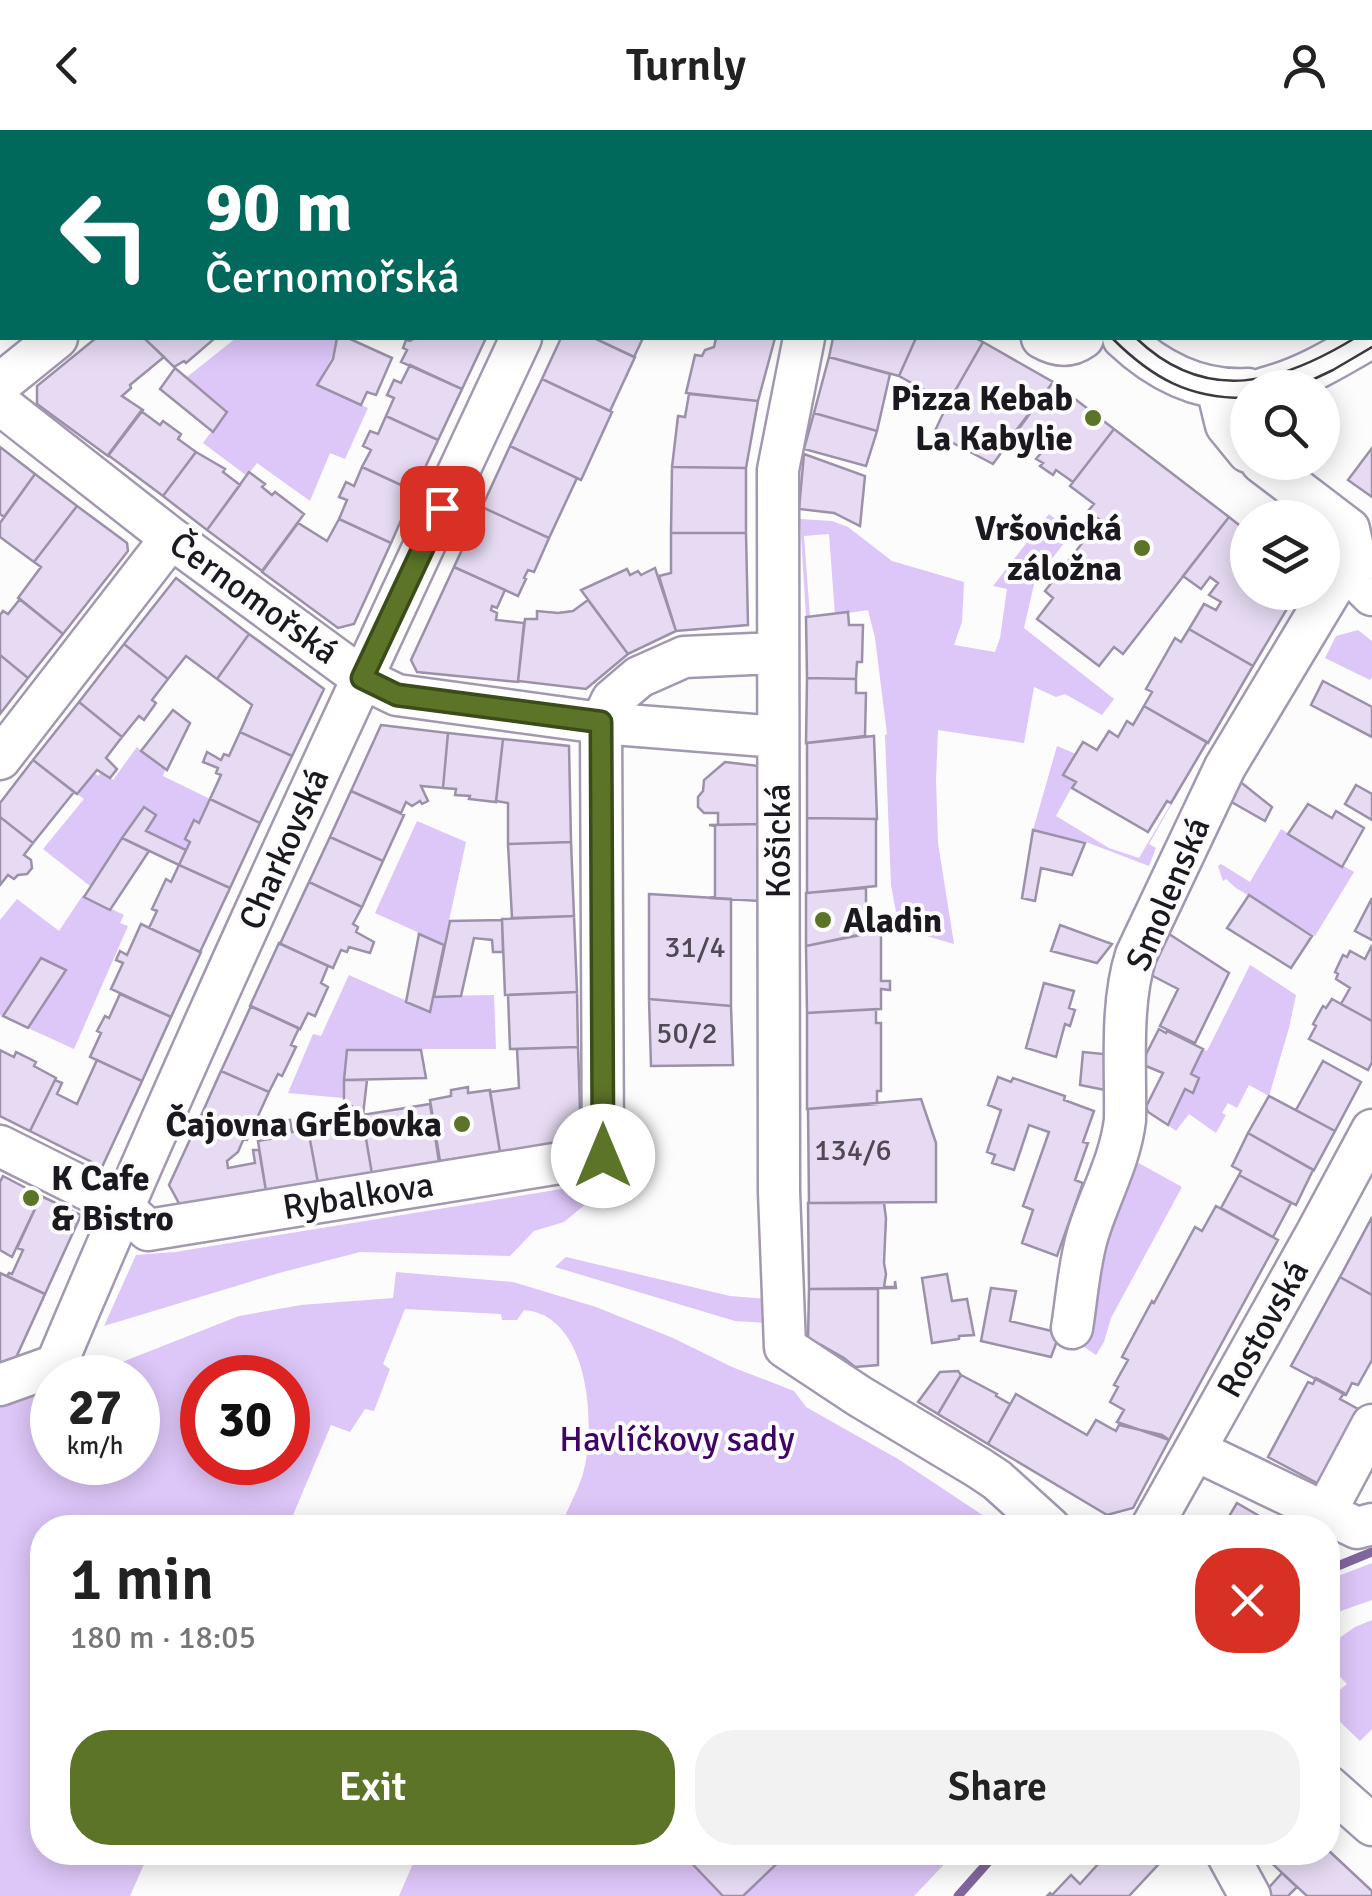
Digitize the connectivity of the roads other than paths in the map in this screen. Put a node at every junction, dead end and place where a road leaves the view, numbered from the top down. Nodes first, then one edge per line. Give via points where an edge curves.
1 (55, 340) edge
2 (521, 340) edge
3 (804, 340) edge
4 (1045, 340) edge
5 (1080, 340) edge
6 (1125, 340) edge
7 (1367, 340) edge
8 (1313, 370) edge
9 (0, 384) edge
10 (1220, 387) edge
11 (0, 404) edge
12 (1230, 430) edge
13 (1284, 480) edge
14 (171, 538) junction
15 (1354, 552) junction
16 (1372, 595) edge
17 (777, 653) junction
18 (362, 678) junction
19 (601, 722) junction
20 (778, 737) junction
21 (0, 759) edge
22 (1372, 1130) edge
23 (0, 1146) edge
24 (122, 1207) junction
25 (1072, 1328) dead end
26 (0, 1385) edge
27 (1372, 1426) edge
28 (1195, 1450) junction
29 (1325, 1513) junction
30 (1036, 1515) edge
31 (1159, 1515) edge
32 (1329, 1515) edge
33 (1340, 1520) edge
34 (1372, 1524) edge
35 (1340, 1797) edge
36 (1372, 1825) edge
37 (1233, 1865) edge
38 (1250, 1896) edge

1 - 9 street
2 - 18 street, Charkovská
3 - 17 street, Košická via 778,470
4 - 5 street
6 - 10 street via 1156,365
7 - 8 street
10 - 12 street
11 - 14 street, Černomořská
13 - 15 street via 1348,529
14 - 18 street, Černomořská
14 - 21 street
15 - 16 street via 1357,580
15 - 25 street, Smolenská via 1225,767 1136,955 1127,1013 1126,1120 1087,1235
17 - 19 street via 684,657 639,677 612,700
17 - 20 street, Košická
18 - 19 street, Černomořská via 397,695
18 - 24 street, Charkovská
19 - 20 street, Černomořská
19 - 24 street, Rybalkova via 603,1156 148,1230
20 - 30 street, Košická via 785,1347 997,1480
22 - 28 street, Rostovská
23 - 24 street
24 - 26 street, Charkovská via 56,1365
27 - 29 street
28 - 29 street
28 - 31 street, Rostovská
29 - 32 street
33 - 34 street via 1357,1528
35 - 36 street
37 - 38 street

